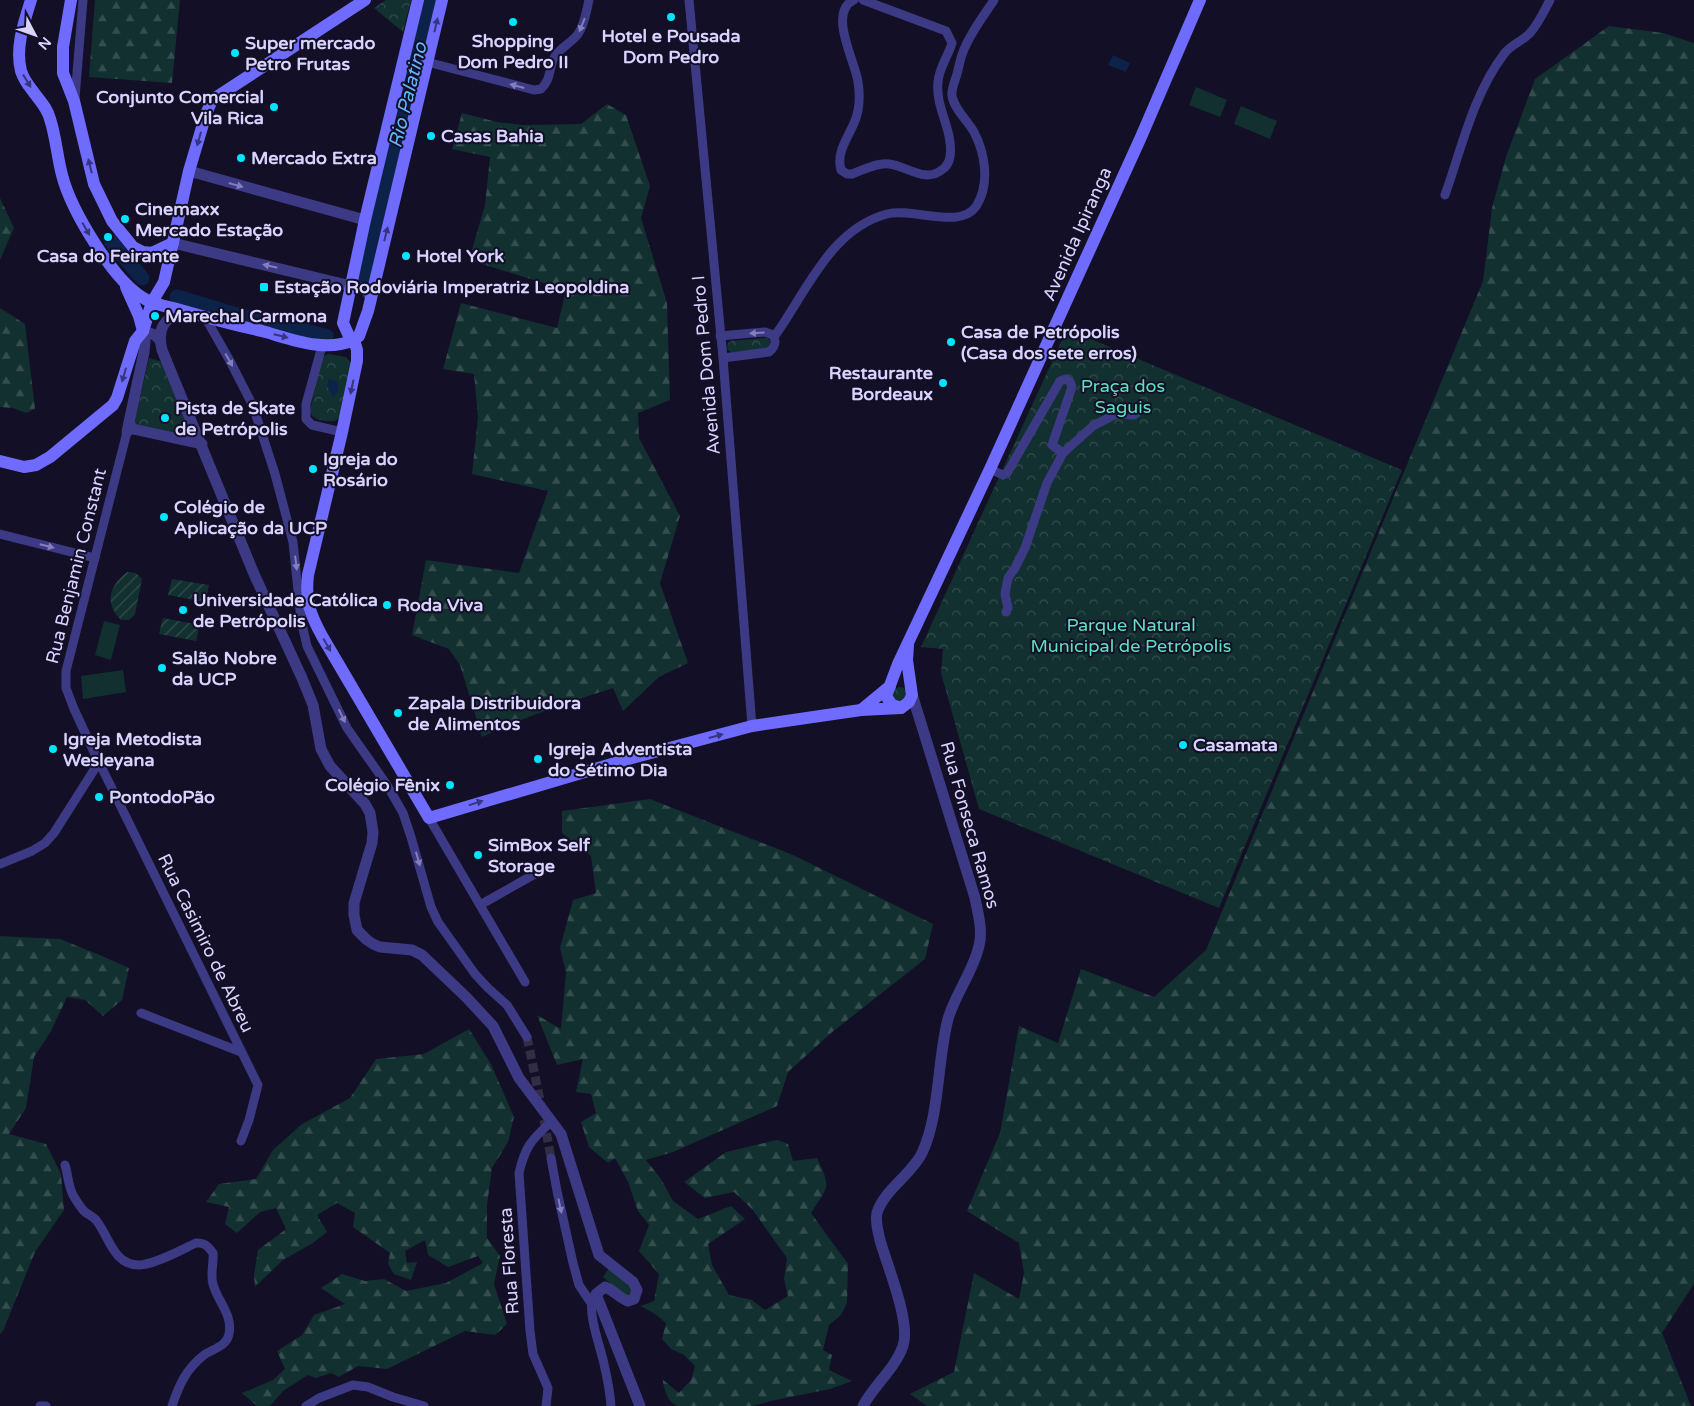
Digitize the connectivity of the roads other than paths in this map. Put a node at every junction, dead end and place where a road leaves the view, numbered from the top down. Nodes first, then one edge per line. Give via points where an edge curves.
1 (31, 0) edge
2 (70, 0) edge
3 (83, 0) edge
4 (365, 0) edge
5 (418, 0) edge
6 (442, 0) edge
7 (689, 0) edge
8 (854, 0) edge
9 (863, 0) edge
10 (994, 0) edge
11 (1200, 0) edge
12 (1550, 0) edge
13 (588, 3) edge
14 (950, 49) junction
15 (963, 53) junction
16 (427, 62) junction
17 (74, 101) junction
18 (189, 171) junction
19 (1445, 195) dead end
20 (365, 220) junction
21 (172, 243) junction
22 (123, 280) junction
23 (164, 282) junction
24 (352, 282) junction
25 (375, 282) junction
26 (371, 299) junction
27 (152, 302) junction
28 (179, 310) junction
29 (205, 317) junction
30 (143, 331) junction
31 (720, 336) junction
32 (774, 337) junction
33 (354, 340) junction
34 (161, 345) junction
35 (322, 346) junction
36 (144, 352) junction
37 (722, 358) junction
38 (1141, 409) dead end
39 (130, 428) junction
40 (342, 432) junction
41 (202, 444) junction
42 (1063, 453) junction
43 (0, 461) edge
44 (990, 468) junction
45 (0, 534) edge
46 (94, 558) junction
47 (1006, 612) dead end
48 (908, 645) junction
49 (888, 688) junction
50 (911, 691) junction
51 (901, 708) junction
52 (861, 710) junction
53 (922, 723) junction
54 (752, 726) junction
55 (99, 762) junction
56 (429, 818) junction
57 (0, 864) edge
58 (542, 870) dead end
59 (480, 905) junction
60 (524, 982) dead end
61 (141, 1013) dead end
62 (528, 1037) tunnel mouth
63 (241, 1052) junction
64 (551, 1122) junction
65 (240, 1141) dead end
66 (551, 1158) tunnel mouth
67 (65, 1165) dead end
68 (593, 1299) junction
69 (40, 1406) edge
70 (46, 1406) edge
71 (172, 1406) edge
72 (306, 1406) edge
73 (424, 1406) edge
74 (546, 1406) edge
75 (611, 1406) edge
76 (640, 1406) edge
77 (863, 1406) edge

1 -> 22 main road via 20,42 21,72 50,117 62,174 84,226
2 - 17 main road via 63,73
3 - 17 street
4 -> 18 main road via 212,100
5 - 20 main road
16 -> 6 main road
7 - 31 street, Avenida Dom Pedro I
8 - 14 street via 846,7 843,25 845,43 858,80 859,101 855,122 841,150 843,173 852,174 887,163 928,176 947,166 951,152 950,136 938,83
9 - 14 street via 946,31 952,43
10 - 15 street
11 - 44 main road, Avenida Ipiranga
12 - 19 street via 1529,34 1505,53 1488,79 1470,117
13 -> 16 street via 578,34 557,54 547,83 539,90
14 - 15 street
15 - 32 street via 952,96 974,132 982,154 985,174 978,204 965,216 949,218 908,212 889,213 854,230 820,265
25 -> 16 main road
21 -> 17 main road via 152,253 143,252 133,247 115,227 94,184
18 -> 20 street
18 - 21 main road
20 - 24 main road
21 - 23 main road
24 -> 21 street
22 - 27 main road
22 - 30 main road
23 - 27 main road
23 - 28 main road via 168,298
24 - 25 main road
24 - 26 street via 365,289
24 - 33 main road via 343,323
25 - 26 main road
26 - 33 main road via 364,325
27 - 28 main road
27 - 30 main road
28 - 29 main road
28 - 34 street via 161,329
29 -> 35 main road
29 -> 62 street via 253,406 272,466 293,542 307,646 347,728 387,784 403,813 438,922 475,974 507,1005
30 - 34 street via 155,335
30 - 36 street
30 -> 43 main road via 135,341 117,398 108,410 36,465 24,468
32 -> 31 street via 765,332
31 - 37 street, Avenida Dom Pedro I
32 - 37 street via 775,344 770,352
33 - 35 main road
33 -> 40 main road via 357,361
34 - 36 street via 147,348
34 - 41 street
35 - 40 street via 306,404 306,419 312,426
36 - 39 street
37 - 54 street, Avenida Dom Pedro I
38 - 42 street via 1134,415 1116,414 1092,426
39 - 41 street
39 - 46 street, Rua Benjamin Constant
40 -> 56 main road via 308,575 308,603 322,636
41 - 64 street via 254,574 313,705 321,750 330,766 370,813 374,832 354,903 358,930 380,947 417,952 466,996 493,1026 518,1078
42 - 44 street via 1052,445 1072,387 1066,379 1056,387 1007,473 1003,475
42 - 47 street via 1047,483 1025,548 1008,578
44 - 48 main road, Avenida Ipiranga
45 -> 46 street
46 - 55 street, Rua Benjamin Constant via 66,671 66,688
48 - 49 main road, Avenida Ipiranga
48 - 50 main road, Avenida Ipiranga
49 - 50 main road via 900,682
49 - 51 main road via 887,699
49 - 52 main road
50 - 51 main road via 909,702
50 - 53 street, Rua Fonseca Ramos
51 - 52 main road
51 - 53 street, Rua Fonseca Ramos
52 - 54 main road
53 - 77 street, Rua Fonseca Ramos via 975,898 981,932 974,961 948,1018 929,1136 912,1168 881,1204 877,1215 904,1333 897,1358
56 -> 54 main road
55 - 57 street via 45,843
55 - 63 street, Rua Casimiro de Abreu
56 - 59 street
58 - 59 street
59 - 60 street
61 - 63 street
63 - 65 street, Rua Casimiro de Abreu via 258,1085 250,1120
64 - 68 street via 561,1134 599,1255 633,1282 637,1290 634,1298 628,1301 605,1288
64 - 74 street, Rua Floresta via 532,1139 519,1173 530,1331 533,1354 548,1388
66 -> 68 street via 579,1285
67 - 71 street via 76,1200 95,1219 116,1254 127,1263 137,1266 155,1262 196,1243 208,1246 213,1254 212,1282 227,1315 230,1333 222,1345 205,1354 190,1368
68 - 75 street via 594,1328 604,1362
68 - 76 street
69 - 70 street
72 - 73 street via 353,1385

